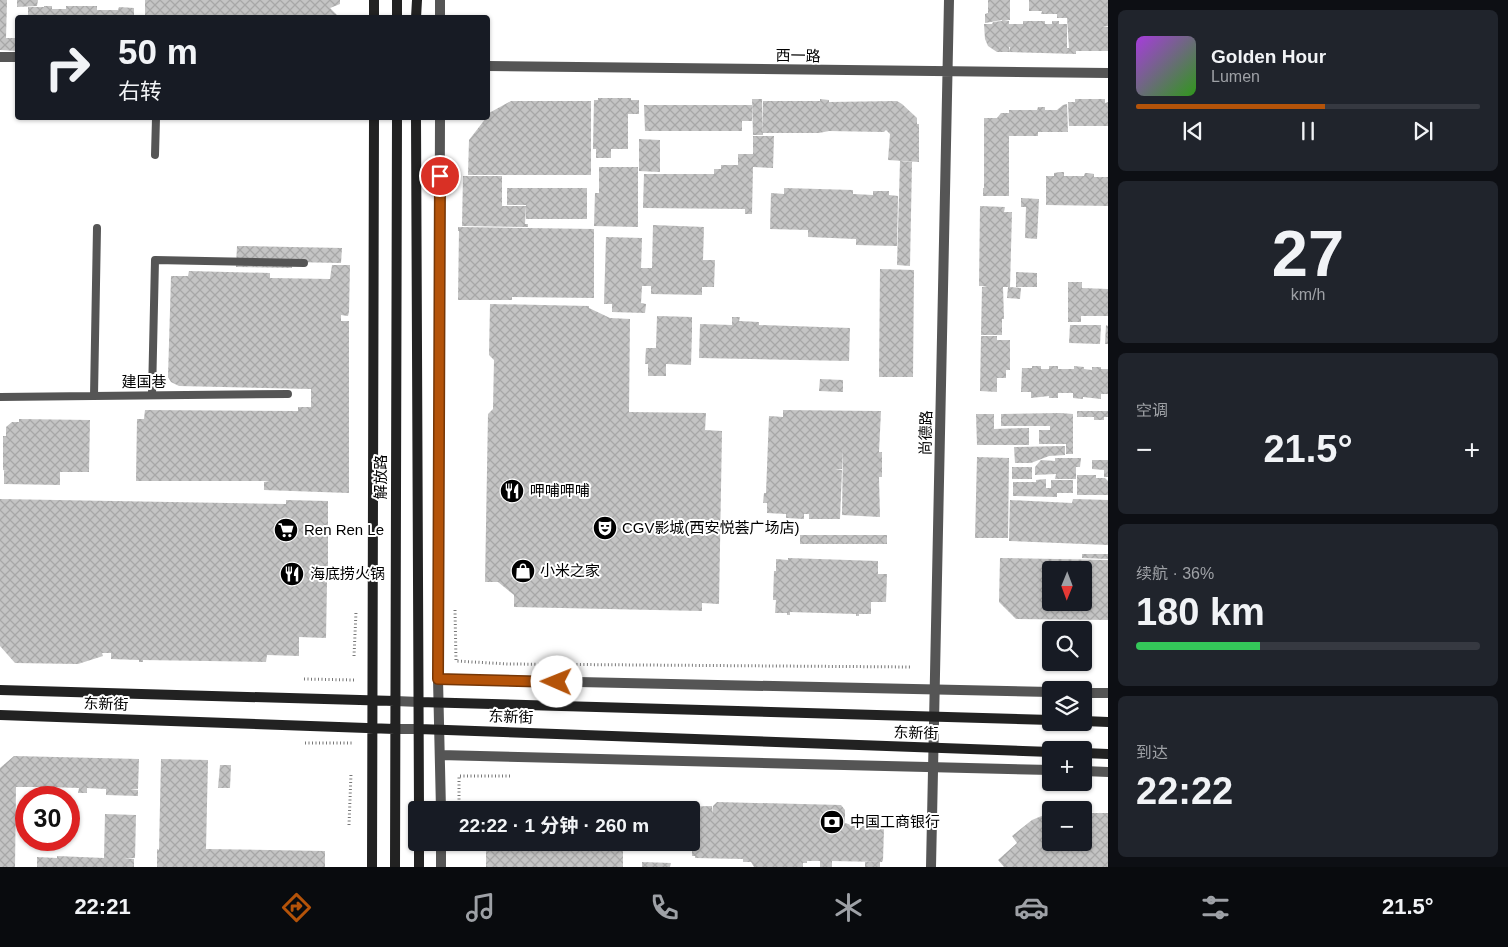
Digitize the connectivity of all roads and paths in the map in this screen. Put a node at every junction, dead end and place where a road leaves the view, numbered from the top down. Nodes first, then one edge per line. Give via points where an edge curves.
1 (374, 0) edge
2 (397, 0) edge
3 (417, 0) edge
4 (440, 0) edge
5 (949, 0) edge
6 (374, 15) edge
7 (397, 15) edge
8 (416, 15) edge
9 (440, 15) edge
10 (0, 57) edge
11 (15, 58) edge
12 (490, 66) edge
13 (948, 73) junction
14 (1108, 74) edge
15 (156, 120) edge
16 (374, 120) edge
17 (397, 120) edge
18 (416, 120) edge
19 (440, 120) edge
20 (155, 155) dead end
21 (97, 228) dead end
22 (304, 263) dead end
23 (288, 394) dead end
24 (152, 395) junction
25 (94, 396) junction
26 (0, 397) edge
27 (455, 610) dead end
28 (356, 612) dead end
29 (354, 656) dead end
30 (912, 667) dead end
31 (304, 679) dead end
32 (438, 679) junction
33 (354, 680) dead end
34 (0, 690) edge
35 (935, 690) junction
36 (1042, 692) edge
37 (1092, 693) edge
38 (1108, 693) edge
39 (373, 700) junction
40 (395, 701) junction
41 (419, 702) junction
42 (439, 702) junction
43 (0, 715) edge
44 (934, 717) junction
45 (1042, 720) edge
46 (1092, 721) edge
47 (1108, 722) edge
48 (372, 728) junction
49 (395, 729) junction
50 (419, 729) junction
51 (440, 730) junction
52 (305, 743) dead end
53 (352, 743) dead end
54 (933, 748) junction
55 (1042, 752) edge
56 (1092, 753) edge
57 (1108, 754) edge
58 (440, 755) junction
59 (933, 768) junction
60 (1042, 770) edge
61 (1092, 771) edge
62 (1108, 772) edge
63 (351, 774) dead end
64 (512, 776) dead end
65 (419, 801) edge
66 (441, 801) edge
67 (459, 801) edge
68 (349, 825) dead end
69 (419, 851) edge
70 (441, 851) edge
71 (372, 867) edge
72 (395, 867) edge
73 (419, 867) edge
74 (441, 867) edge
75 (931, 867) edge

1 - 6 main road
2 - 7 main road
3 - 8 main road
4 - 9 street
5 - 13 street, 尚德路
10 - 11 street
12 - 13 street, 西一路
13 - 14 street, 西一路
13 - 35 street, 尚德路
15 - 20 lane
16 - 39 main road
17 - 40 main road, 解放路
18 - 41 main road
19 - 32 street
21 - 25 lane
22 - 24 lane via 155,260
23 - 24 lane, 建国巷
24 - 25 lane, 建国巷
25 - 26 lane, 建国巷
27 - 30 path via 456,661
28 - 29 path
31 - 33 path
32 - 35 street
32 - 42 street
34 - 39 main road, 东新街
35 - 36 street
35 - 44 street, 尚德路
37 - 38 street
39 - 40 main road, 东新街
39 - 48 main road
40 - 41 street, 东新街
40 - 49 main road, 解放路
41 - 42 main road, 东新街
41 - 50 main road
42 - 44 main road, 东新街
42 - 51 street
43 - 48 main road, 东新街
44 - 45 main road, 东新街
44 - 54 street, 尚德路
46 - 47 main road
48 - 49 main road, 东新街
48 - 71 main road
49 - 50 street, 东新街
49 - 72 main road, 解放路
50 - 51 main road, 东新街
50 - 65 main road
51 - 54 main road, 东新街
51 - 58 street
52 - 53 path
54 - 55 main road, 东新街
54 - 59 street, 尚德路
56 - 57 main road
58 - 59 street
58 - 66 street
59 - 60 street
59 - 75 street, 尚德路
61 - 62 street
63 - 68 path
64 - 67 path via 459,776
69 - 73 main road
70 - 74 street

